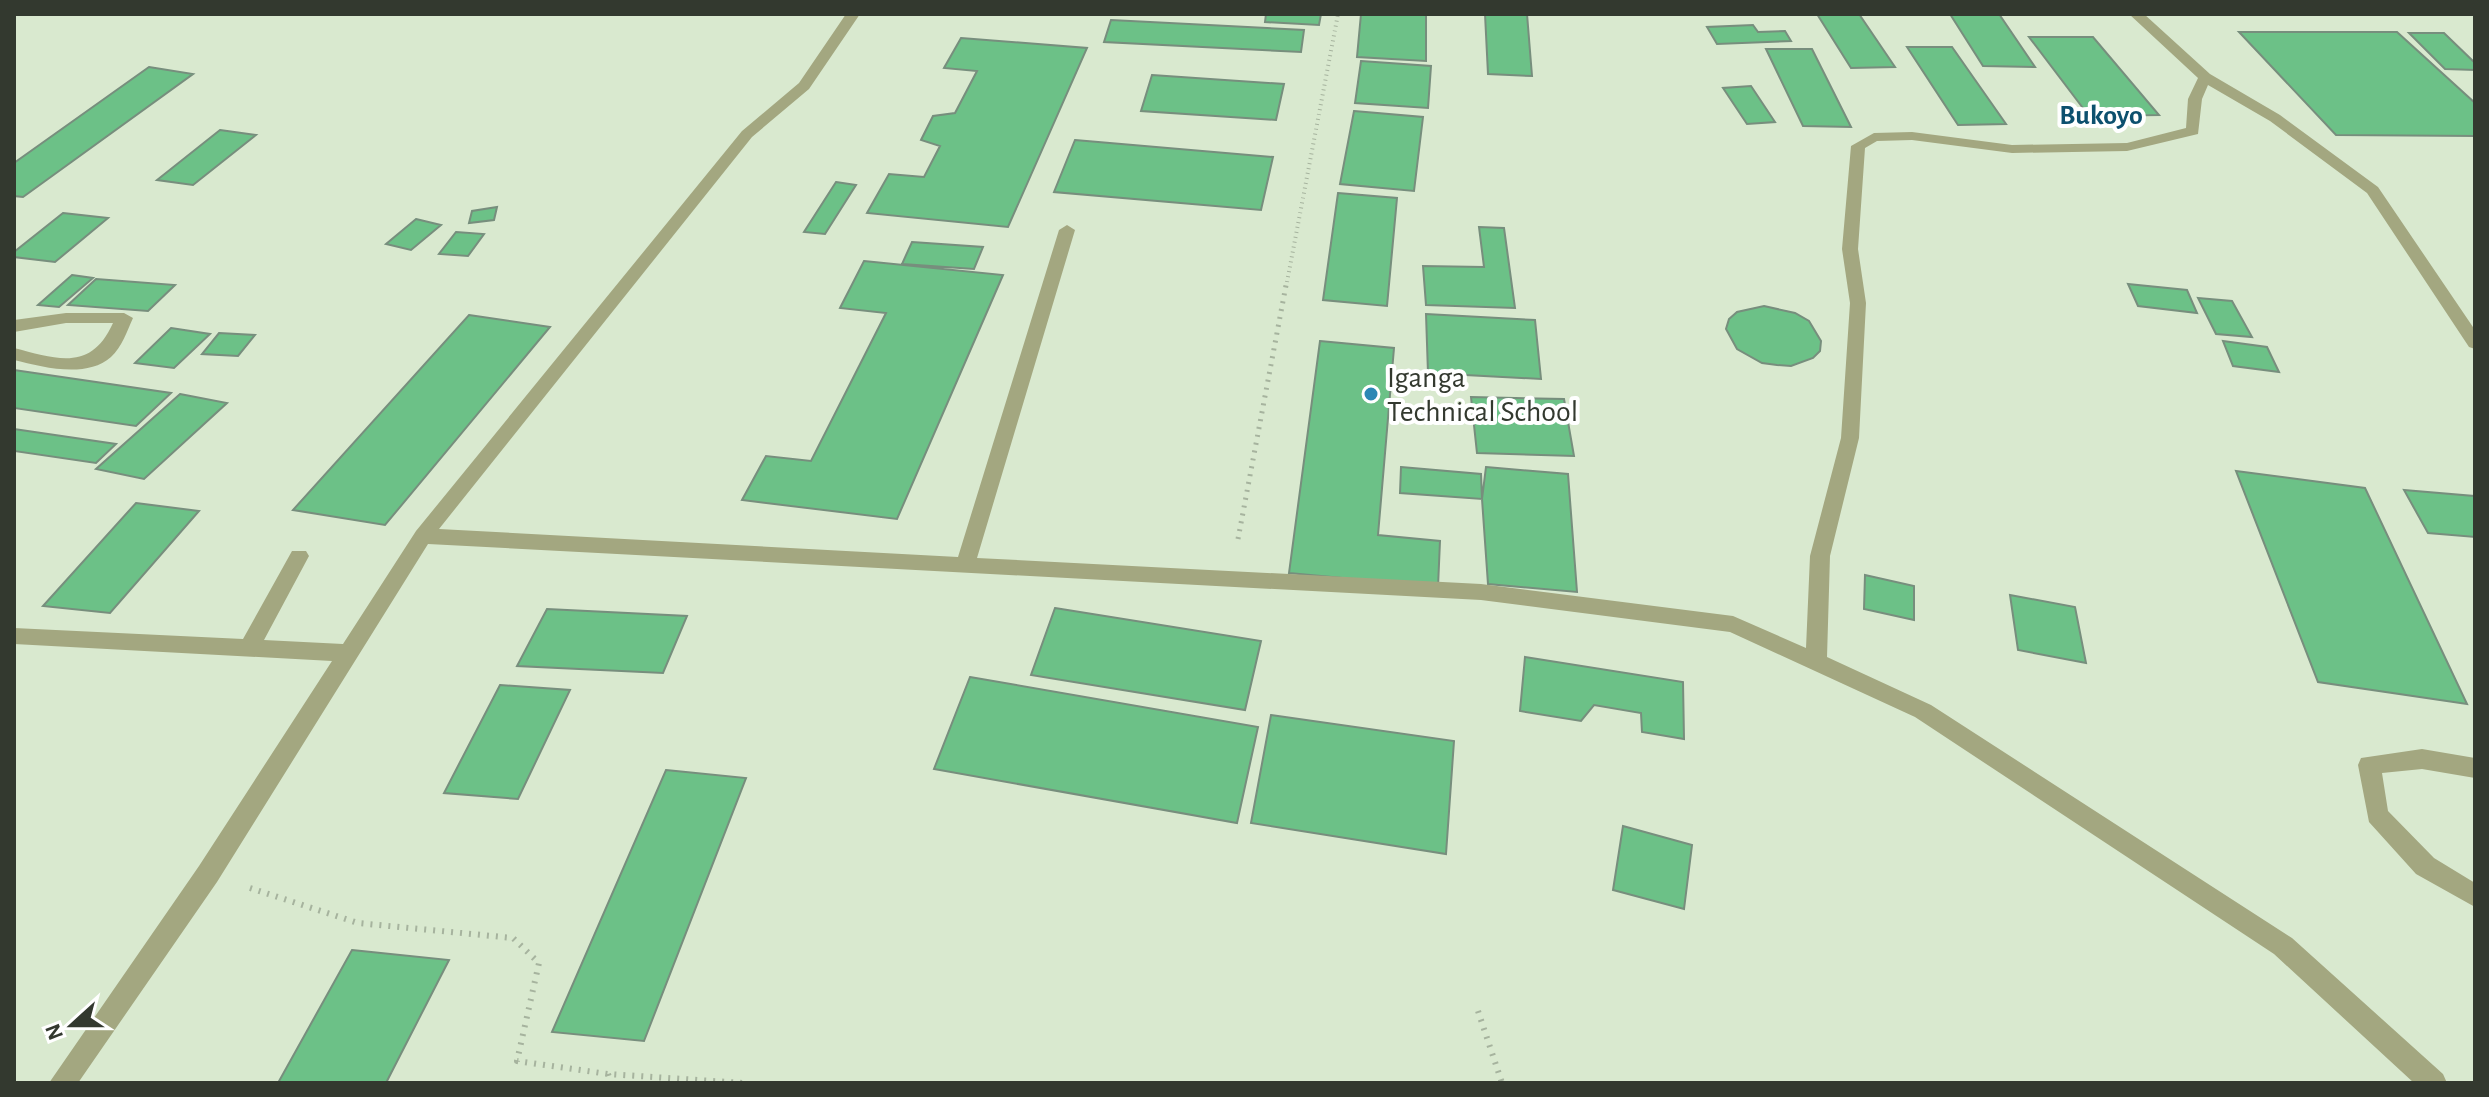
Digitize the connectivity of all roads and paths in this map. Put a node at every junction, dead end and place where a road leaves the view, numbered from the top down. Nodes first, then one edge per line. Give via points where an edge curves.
1 (853, 14) edge
2 (1338, 14) edge
3 (2133, 16) edge
4 (2205, 77) junction
5 (1067, 230) dead end
6 (14, 326) edge
7 (2475, 343) edge
8 (14, 354) edge
9 (423, 536) junction
10 (299, 556) dead end
11 (965, 565) junction
12 (1229, 579) junction
13 (14, 636) edge
14 (248, 649) junction
15 (349, 653) junction
16 (1816, 662) junction
17 (2475, 768) edge
18 (208, 874) junction
19 (2475, 896) edge
20 (1478, 1011) dead end
21 (608, 1074) junction
22 (62, 1083) edge
23 (611, 1083) edge
24 (743, 1083) edge
25 (1502, 1083) edge
26 (2434, 1083) edge

1 - 9 street via 804,86 747,134
2 - 12 path
3 - 4 street
4 - 7 street via 2275,118 2373,190
4 - 16 street via 2195,99 2193,131 2127,147 2012,149 1912,136 1874,137 1858,146 1850,249 1858,303 1850,438 1820,556
5 - 11 street
6 - 8 street via 66,318 124,318 106,353 82,362
9 - 11 street
9 - 15 street
10 - 14 street
11 - 12 street
12 - 16 street via 1481,592 1733,624
13 - 14 street
14 - 15 street
15 - 18 street
16 - 26 street via 1923,711 2283,946
17 - 19 street via 2422,759 2369,765 2377,815 2425,866
18 - 21 path via 358,923 513,938 539,963 517,1061
18 - 22 street
20 - 25 path
21 - 23 path
21 - 24 path

